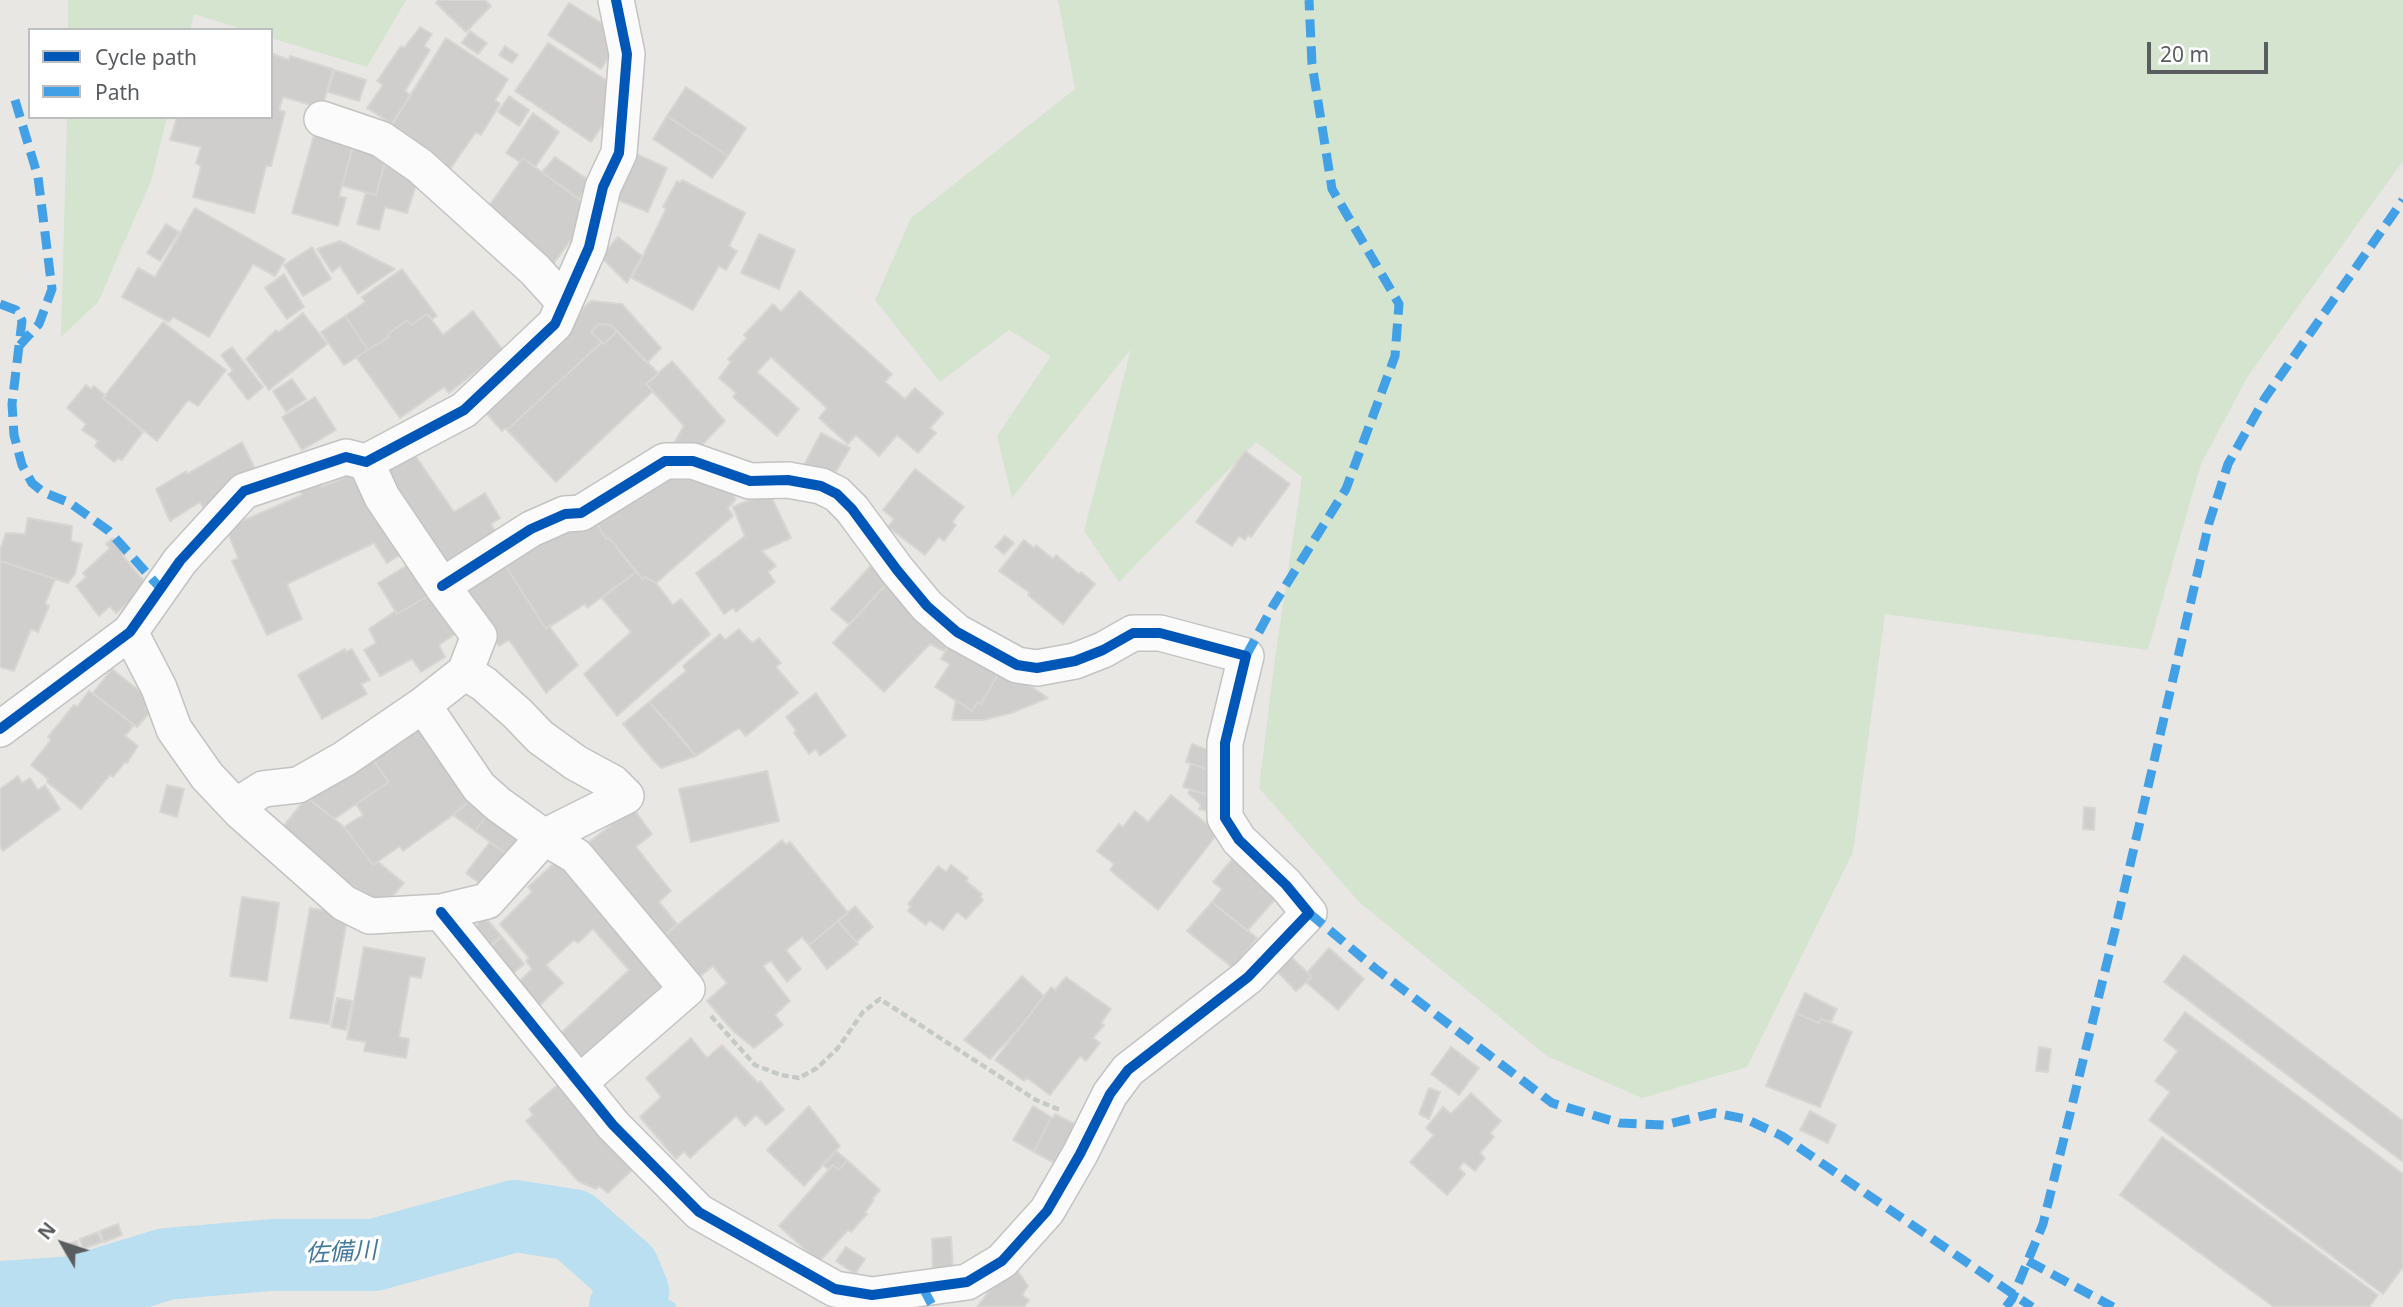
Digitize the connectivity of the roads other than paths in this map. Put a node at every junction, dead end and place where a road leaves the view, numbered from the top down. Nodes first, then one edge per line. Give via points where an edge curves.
1 (616, 0) edge
2 (322, 119) dead end
3 (564, 302) junction
4 (366, 463) junction
5 (442, 586) junction
6 (130, 632) junction
7 (465, 673) junction
8 (423, 705) junction
9 (0, 729) edge
10 (236, 806) junction
11 (544, 837) junction
12 (441, 912) junction
13 (579, 1083) junction

1 - 3 street via 627,54 619,153 603,187 589,247
2 - 3 street via 381,139 420,166
3 - 4 street via 555,324 464,410
4 - 5 street via 382,497
4 - 6 street via 346,457 244,491 180,561
5 - 7 street via 479,636
5 - 13 street via 531,529 565,514 581,513 665,461 693,461 750,481 788,480 837,494 927,606 957,632 1017,665 1037,668 1075,662 1133,633 1160,633 1246,656 1225,743 1225,818 1239,840 1310,913 1248,977 1128,1070 1110,1094 1047,1211 1002,1262 967,1282 872,1295 835,1289 699,1212 613,1125
6 - 9 street
6 - 10 street via 174,729
7 - 8 street
7 - 11 street via 510,706 540,737 626,796
8 - 10 street via 298,785 263,789
8 - 11 street via 480,787
10 - 12 street via 344,903 370,916
11 - 12 street via 487,901
11 - 13 street via 576,856 687,989
12 - 13 street

